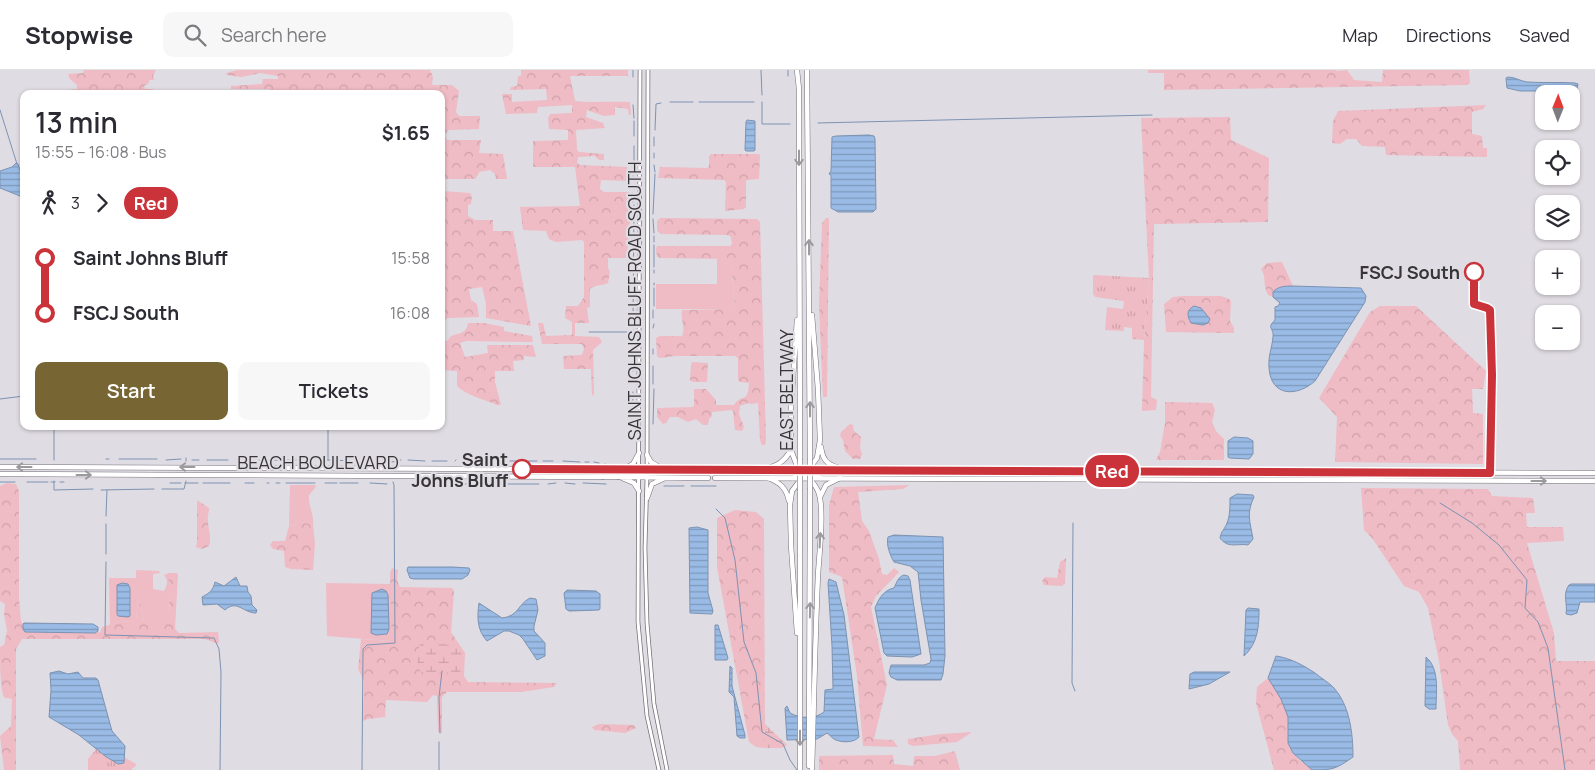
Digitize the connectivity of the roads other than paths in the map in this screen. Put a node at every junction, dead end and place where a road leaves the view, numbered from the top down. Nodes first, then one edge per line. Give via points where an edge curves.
1 (640, 70) edge
2 (648, 70) edge
3 (797, 70) edge
4 (808, 70) edge
5 (799, 284) junction
6 (809, 284) junction
7 (820, 440) junction
8 (791, 450) junction
9 (639, 453) junction
10 (647, 455) junction
11 (0, 467) edge
12 (449, 468) junction
13 (624, 469) junction
14 (638, 469) junction
15 (647, 469) junction
16 (665, 469) junction
17 (766, 469) junction
18 (848, 470) junction
19 (1347, 472) junction
20 (1362, 472) junction
21 (1578, 473) junction
22 (1595, 473) edge
23 (0, 474) edge
24 (805, 474) junction
25 (448, 476) junction
26 (602, 477) joint
27 (618, 477) junction
28 (638, 477) junction
29 (647, 477) junction
30 (667, 477) junction
31 (708, 478) joint
32 (715, 478) joint
33 (768, 478) junction
34 (840, 478) junction
35 (1352, 480) junction
36 (1586, 481) junction
37 (1595, 481) edge
38 (638, 491) junction
39 (647, 498) junction
40 (820, 498) junction
41 (790, 505) junction
42 (800, 666) junction
43 (811, 711) junction
44 (659, 770) edge
45 (667, 770) edge
46 (800, 770) edge
47 (811, 770) edge

1 - 9 main road, SAINT JOHNS BLUFF ROAD SOUTH
2 - 10 main road, SAINT JOHNS BLUFF ROAD SOUTH
3 -> 5 highway, EAST BELTWAY
6 -> 4 highway, EAST BELTWAY
5 - 8 highway
5 - 42 highway, EAST BELTWAY, bridge
6 - 7 highway
43 -> 6 highway, EAST BELTWAY, bridge
7 - 18 highway via 825,461
7 - 24 highway via 817,458
8 - 17 highway via 781,463
8 - 24 highway
9 - 13 highway via 633,464
9 - 14 main road, SAINT JOHNS BLUFF ROAD SOUTH
10 - 15 main road, SAINT JOHNS BLUFF ROAD SOUTH
10 - 16 highway via 651,462
12 -> 11 highway
12 - 13 highway
12 - 25 highway
13 - 14 highway
14 - 15 highway
14 - 28 main road, SAINT JOHNS BLUFF ROAD SOUTH
15 - 16 highway
15 - 29 main road, SAINT JOHNS BLUFF ROAD SOUTH
16 - 17 highway
17 - 24 highway
18 - 19 highway
18 - 24 highway via 820,470
19 - 20 highway
19 - 35 highway
20 - 21 highway
20 - 35 highway
21 - 22 highway
21 - 36 highway
22 - 36 highway
23 -> 25 highway, BEACH BOULEVARD
24 - 33 highway, BEACH BOULEVARD via 793,478
24 - 34 highway
24 - 40 highway
24 - 41 highway via 792,491
25 - 26 highway, BEACH BOULEVARD
26 - 27 main road, BEACH BOULEVARD
27 - 28 highway, BEACH BOULEVARD
27 - 38 highway via 634,484
28 - 29 highway, BEACH BOULEVARD
28 - 38 main road, SAINT JOHNS BLUFF ROAD SOUTH
29 - 30 highway, BEACH BOULEVARD
29 - 39 main road, SAINT JOHNS BLUFF ROAD SOUTH
30 - 31 highway, BEACH BOULEVARD
30 - 39 highway via 652,484
31 - 32 main road, BEACH BOULEVARD
32 - 33 highway, BEACH BOULEVARD
33 - 41 highway via 784,486
34 - 35 highway
34 - 40 highway via 826,485
35 -> 36 highway
36 - 37 highway
38 - 44 main road, SAINT JOHNS BLUFF ROAD SOUTH via 638,622 647,716
39 - 45 main road, SAINT JOHNS BLUFF ROAD SOUTH via 648,650 654,704
43 -> 40 highway
41 - 42 highway
42 -> 46 highway, EAST BELTWAY
43 - 47 highway

